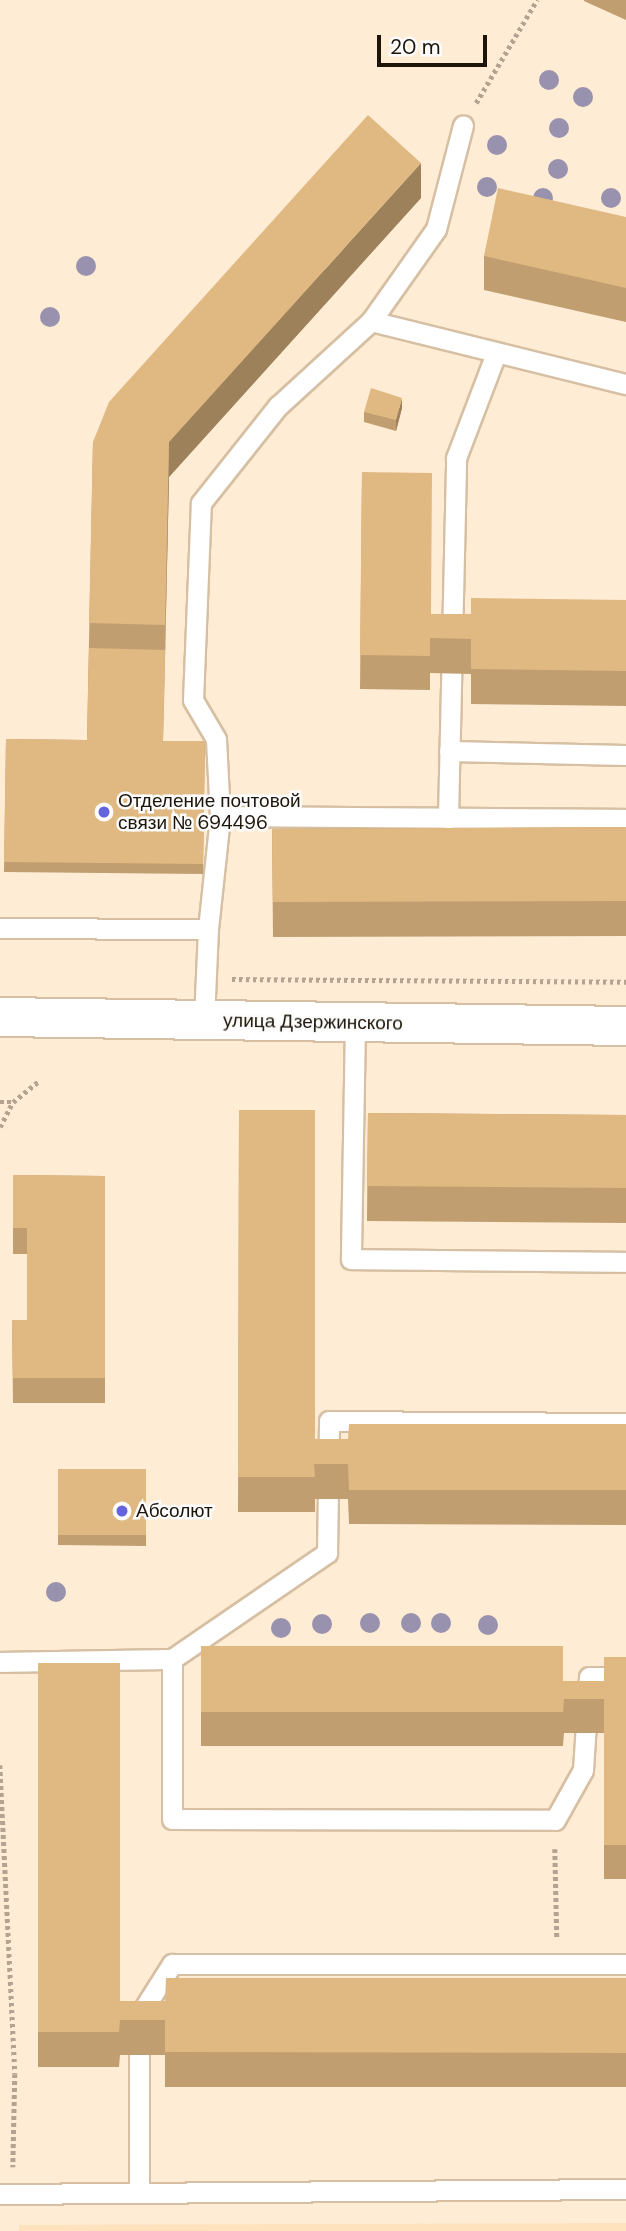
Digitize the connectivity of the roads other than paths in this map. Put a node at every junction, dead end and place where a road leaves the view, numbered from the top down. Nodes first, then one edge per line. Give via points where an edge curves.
1 (463, 125) road end
2 (372, 321) junction
3 (496, 353) junction
4 (626, 384) edge
5 (449, 751) junction
6 (626, 755) edge
7 (220, 816) junction
8 (448, 818) junction
9 (626, 819) edge
10 (0, 928) edge
11 (208, 929) junction
12 (0, 1017) edge
13 (204, 1020) junction
14 (355, 1023) junction
15 (626, 1026) edge
16 (626, 1262) edge
17 (626, 1423) edge
18 (172, 1659) junction
19 (0, 1662) edge
20 (626, 1677) edge
21 (626, 1964) edge
22 (626, 2189) edge
23 (139, 2192) junction
24 (6, 2194) edge

1 - 2 lane via 436,229
2 - 3 lane
2 - 7 lane via 278,406 201,503 193,700 216,739
3 - 4 lane
3 - 5 lane via 456,458
5 - 6 lane
5 - 8 lane
7 - 8 lane
7 - 11 lane
8 - 9 lane
10 - 11 lane
11 - 13 lane
12 - 13 street, улица Дзержинского
13 - 14 street, улица Дзержинского
14 - 15 street, улица Дзержинского
14 - 16 lane via 351,1259
17 - 18 lane via 329,1420 327,1553
18 - 19 lane
18 - 20 lane via 172,1819 555,1820 583,1770 589,1677
21 - 23 lane via 173,1964 139,2016
22 - 23 lane
23 - 24 lane

